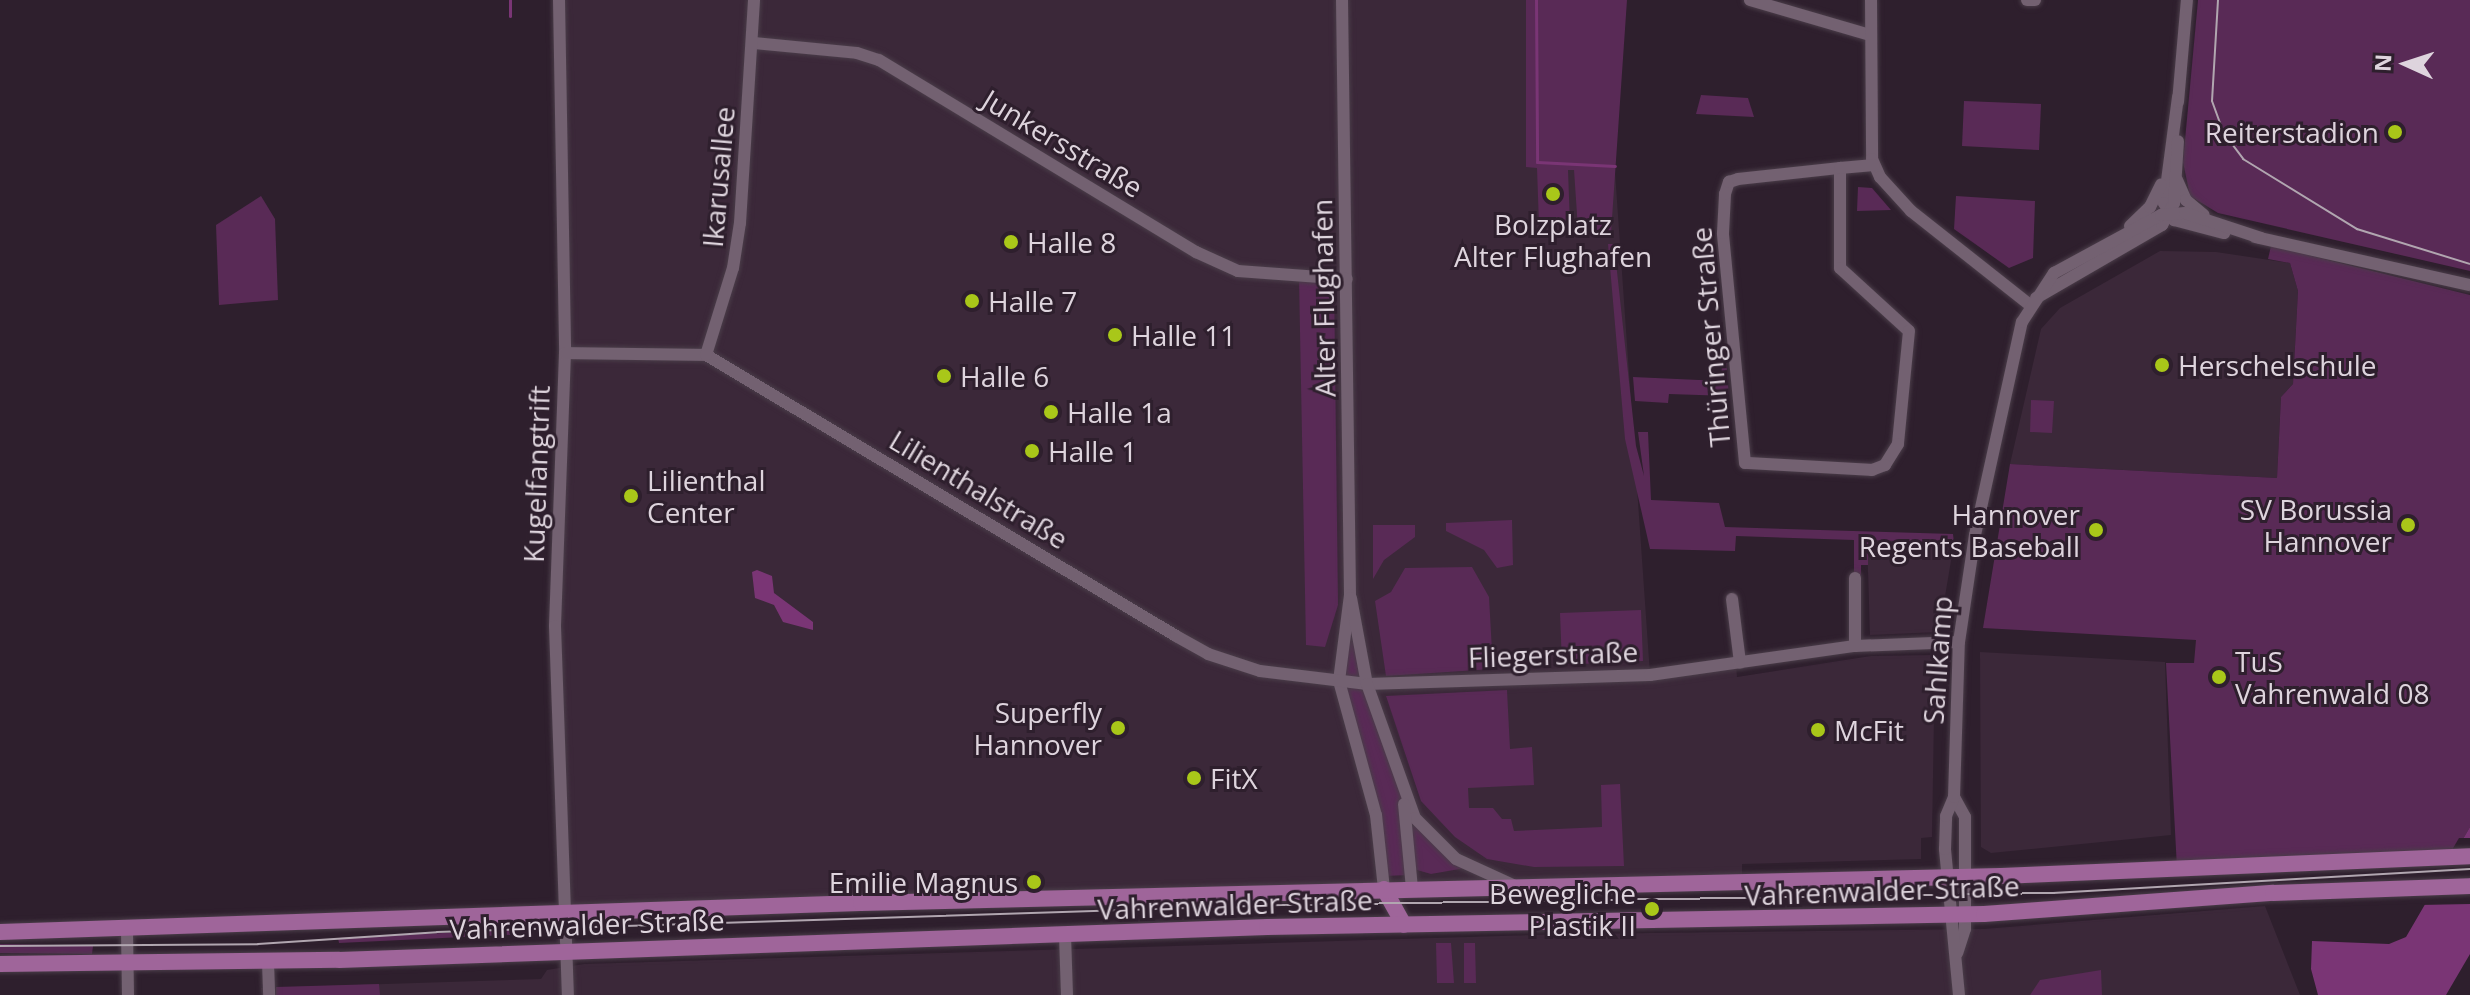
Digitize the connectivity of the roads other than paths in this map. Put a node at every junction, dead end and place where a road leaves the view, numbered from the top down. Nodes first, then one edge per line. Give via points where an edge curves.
1 (559, 0) edge
2 (754, 0) edge
3 (1342, 0) edge
4 (1750, 0) edge
5 (1871, 0) edge
6 (2027, 0) edge
7 (2035, 0) edge
8 (2187, 0) edge
9 (1870, 35) junction
10 (754, 43) junction
11 (1874, 165) junction
12 (1840, 168) junction
13 (2172, 174) junction
14 (2168, 213) junction
15 (2213, 222) junction
16 (2188, 226) junction
17 (2121, 233) junction
18 (2148, 236) junction
19 (2261, 238) junction
20 (1347, 279) junction
21 (2470, 285) edge
22 (2033, 301) junction
23 (565, 353) junction
24 (706, 355) junction
25 (1855, 578) dead end
26 (1350, 595) junction
27 (1732, 599) dead end
28 (1959, 642) junction
29 (1855, 646) junction
30 (1740, 662) junction
31 (1339, 681) junction
32 (1367, 684) junction
33 (1404, 797) junction
34 (1954, 797) junction
35 (2470, 856) edge
36 (1945, 876) junction
37 (1966, 877) junction
38 (1513, 885) junction
39 (2470, 886) edge
40 (1384, 889) junction
41 (1412, 889) junction
42 (1958, 914) junction
43 (564, 915) junction
44 (1404, 925) junction
45 (127, 931) junction
46 (0, 932) edge
47 (1065, 935) junction
48 (568, 950) junction
49 (268, 962) junction
50 (0, 964) edge
51 (127, 964) junction
52 (128, 995) edge
53 (269, 995) edge
54 (568, 995) edge
55 (1067, 995) edge
56 (1959, 995) edge

1 - 23 street, Kugelfangtrift
2 - 10 street, Ikarusallee
3 - 20 street, Alter Flughafen
4 - 9 street
5 - 9 street
6 - 7 street
8 - 13 street, Sahlkamp
9 - 11 street
10 - 20 street, Junkersstraße via 837,50 879,60 1196,252 1238,271
10 - 24 street, Ikarusallee via 733,268
11 - 12 street, Thüringer Straße
11 - 22 street via 1911,211
12 - 12 street, Thüringer Straße via 1738,179 1729,182 1725,194 1723,233 1745,463 1872,470 1885,465 1898,444 1909,331 1840,268
13 - 14 street, Sahlkamp
13 - 15 street via 2186,200
13 - 17 street, Sahlkamp via 2150,207
14 - 15 street
14 - 16 street
14 - 17 street, Sahlkamp
14 - 18 street
15 - 19 street
16 - 18 street
16 - 19 street
17 - 22 street, Sahlkamp via 2054,273
18 - 22 street
19 - 21 street
20 - 26 street, Alter Flughafen
22 - 28 street, Sahlkamp via 2015,344
23 - 24 street, Lilienthalstraße
23 - 43 street, Kugelfangtrift via 555,626
24 - 31 street, Lilienthalstraße via 1208,654 1260,671
25 - 29 street
26 - 31 street, Alter Flughafen
26 - 32 street, Alter Flughafen
27 - 30 street
28 - 29 street, Fliegerstraße
28 - 34 street, Sahlkamp
29 - 30 street, Fliegerstraße
30 - 32 street, Fliegerstraße via 1650,675
31 - 32 street, Lilienthalstraße
31 - 40 street, Alter Flughafen via 1376,815
32 - 33 street, Alter Flughafen
33 - 38 street, Alter Flughafen via 1439,845 1471,867
33 - 41 street, Alter Flughafen
34 - 36 street, Sahlkamp via 1946,816
34 - 37 street, Sahlkamp via 1965,817
35 - 37 main road, Vahrenwalder Straße
36 - 37 main road, Vahrenwalder Straße
36 - 38 main road, Vahrenwalder Straße
36 - 42 street, Sahlkamp
37 - 42 street, Sahlkamp
38 - 41 main road, Vahrenwalder Straße
39 - 42 main road, Vahrenwalder Straße
40 - 41 main road, Vahrenwalder Straße
40 - 43 main road, Vahrenwalder Straße
40 - 44 main road
41 - 44 main road
42 - 44 main road, Vahrenwalder Straße
42 - 56 street
43 - 45 main road, Vahrenwalder Straße
43 - 48 street, Kugelfangtrift
44 - 47 main road, Vahrenwalder Straße
45 - 46 main road, Vahrenwalder Straße
45 - 51 street
47 - 48 main road, Vahrenwalder Straße
47 - 55 street
48 - 49 main road, Vahrenwalder Straße
48 - 54 street, Kugelfangtrift
49 - 51 main road, Vahrenwalder Straße
49 - 53 street
50 - 51 main road, Vahrenwalder Straße
51 - 52 street

